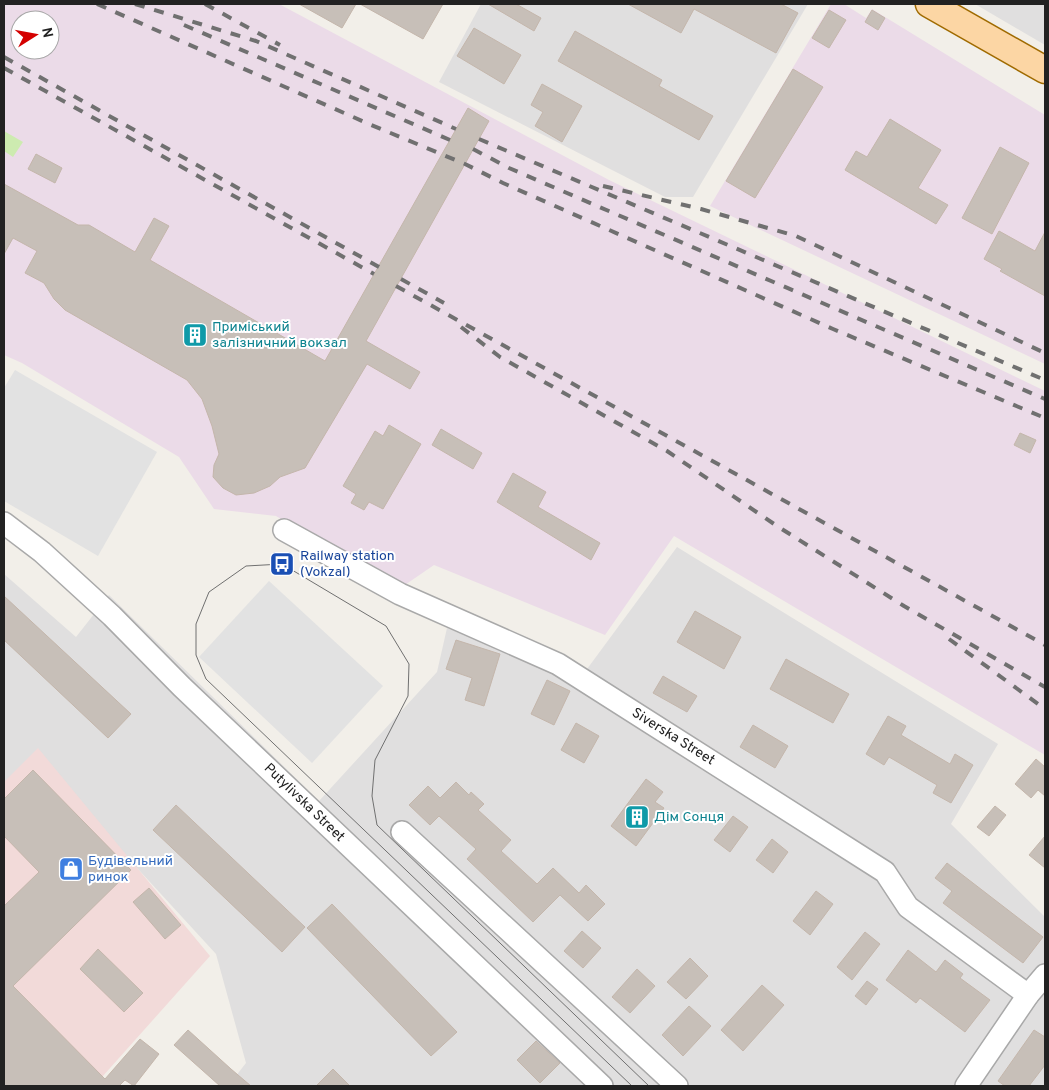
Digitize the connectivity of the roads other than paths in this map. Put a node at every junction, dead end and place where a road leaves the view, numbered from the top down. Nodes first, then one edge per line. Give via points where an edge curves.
1 (929, 4) edge
2 (1045, 70) edge
3 (4, 523) edge
4 (284, 530) dead end
5 (402, 832) dead end
6 (1045, 975) edge
7 (1028, 995) junction
8 (602, 1086) edge
9 (677, 1086) edge
10 (966, 1086) edge

1 - 2 main road
3 - 8 street, Putylivska Street via 42,552 112,616 189,694
4 - 7 street, Siverska Street via 400,594 566,669 885,872 908,907
5 - 9 street
6 - 7 street
7 - 10 street

